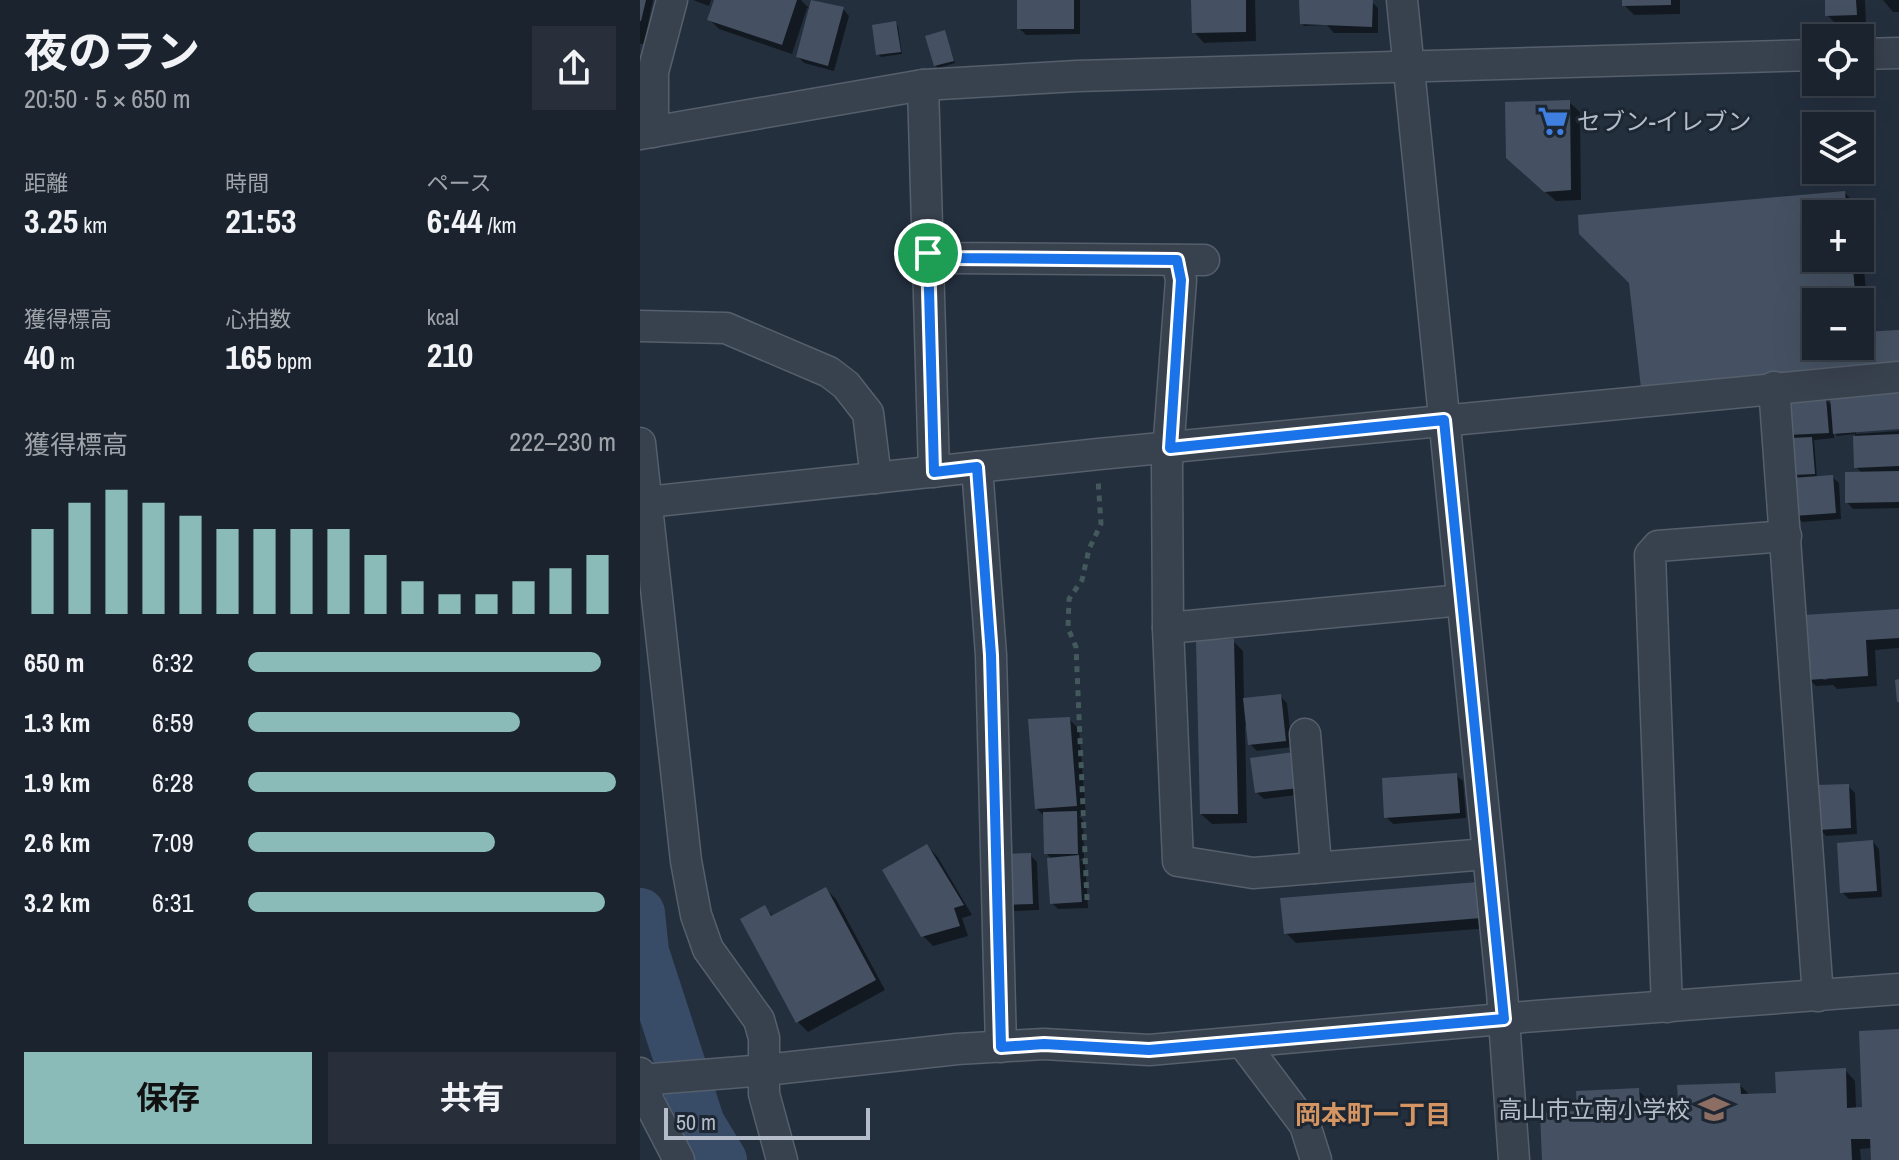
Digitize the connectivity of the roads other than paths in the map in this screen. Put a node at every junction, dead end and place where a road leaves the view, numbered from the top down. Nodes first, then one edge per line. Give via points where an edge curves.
1 (672, 0) edge
2 (1402, 0) edge
3 (1899, 53) edge
4 (1874, 54) edge
5 (1802, 55) edge
6 (1408, 68) junction
7 (923, 85) junction
8 (647, 133) edge
9 (928, 253) junction
10 (640, 326) edge
11 (1899, 377) edge
12 (1774, 387) junction
13 (1444, 420) junction
14 (640, 443) edge
15 (1170, 448) junction
16 (977, 467) junction
17 (934, 472) junction
18 (876, 478) junction
19 (647, 502) junction
20 (1786, 536) junction
21 (1462, 600) junction
22 (1168, 628) junction
23 (1305, 734) dead end
24 (1487, 854) junction
25 (1314, 868) junction
26 (1899, 989) edge
27 (1818, 996) junction
28 (1667, 1007) junction
29 (1504, 1019) junction
30 (1243, 1043) junction
31 (1001, 1047) junction
32 (753, 1071) junction
33 (644, 1078) edge
34 (679, 1160) edge
35 (782, 1160) edge
36 (1316, 1160) edge
37 (1514, 1160) edge

1 - 8 street via 653,72
2 - 6 street
3 - 4 street
5 - 6 street
6 - 7 street
6 - 13 street
7 - 8 street
7 - 9 street
9 - 15 street via 950,258 1190,260 1181,280
9 - 17 street
10 - 18 street via 726,328 829,372 868,413
11 - 12 street
12 - 13 street
12 - 20 street
13 - 15 street
13 - 21 street
14 - 19 street
15 - 16 street
15 - 22 street
16 - 17 street
16 - 31 street via 991,655
17 - 18 street
18 - 19 street
19 - 32 street via 696,915 708,949 759,1020 764,1038
20 - 27 street
20 - 28 street via 1658,546 1650,555
21 - 22 street
21 - 24 street
22 - 25 street via 1178,861 1253,873
23 - 25 street
24 - 25 street
24 - 29 street
26 - 27 street
27 - 28 street
28 - 29 street
29 - 30 street
29 - 37 street
30 - 31 street via 1149,1050
30 - 36 street via 1305,1125
31 - 32 street
32 - 33 street
32 - 35 street
33 - 34 street via 649,1102

